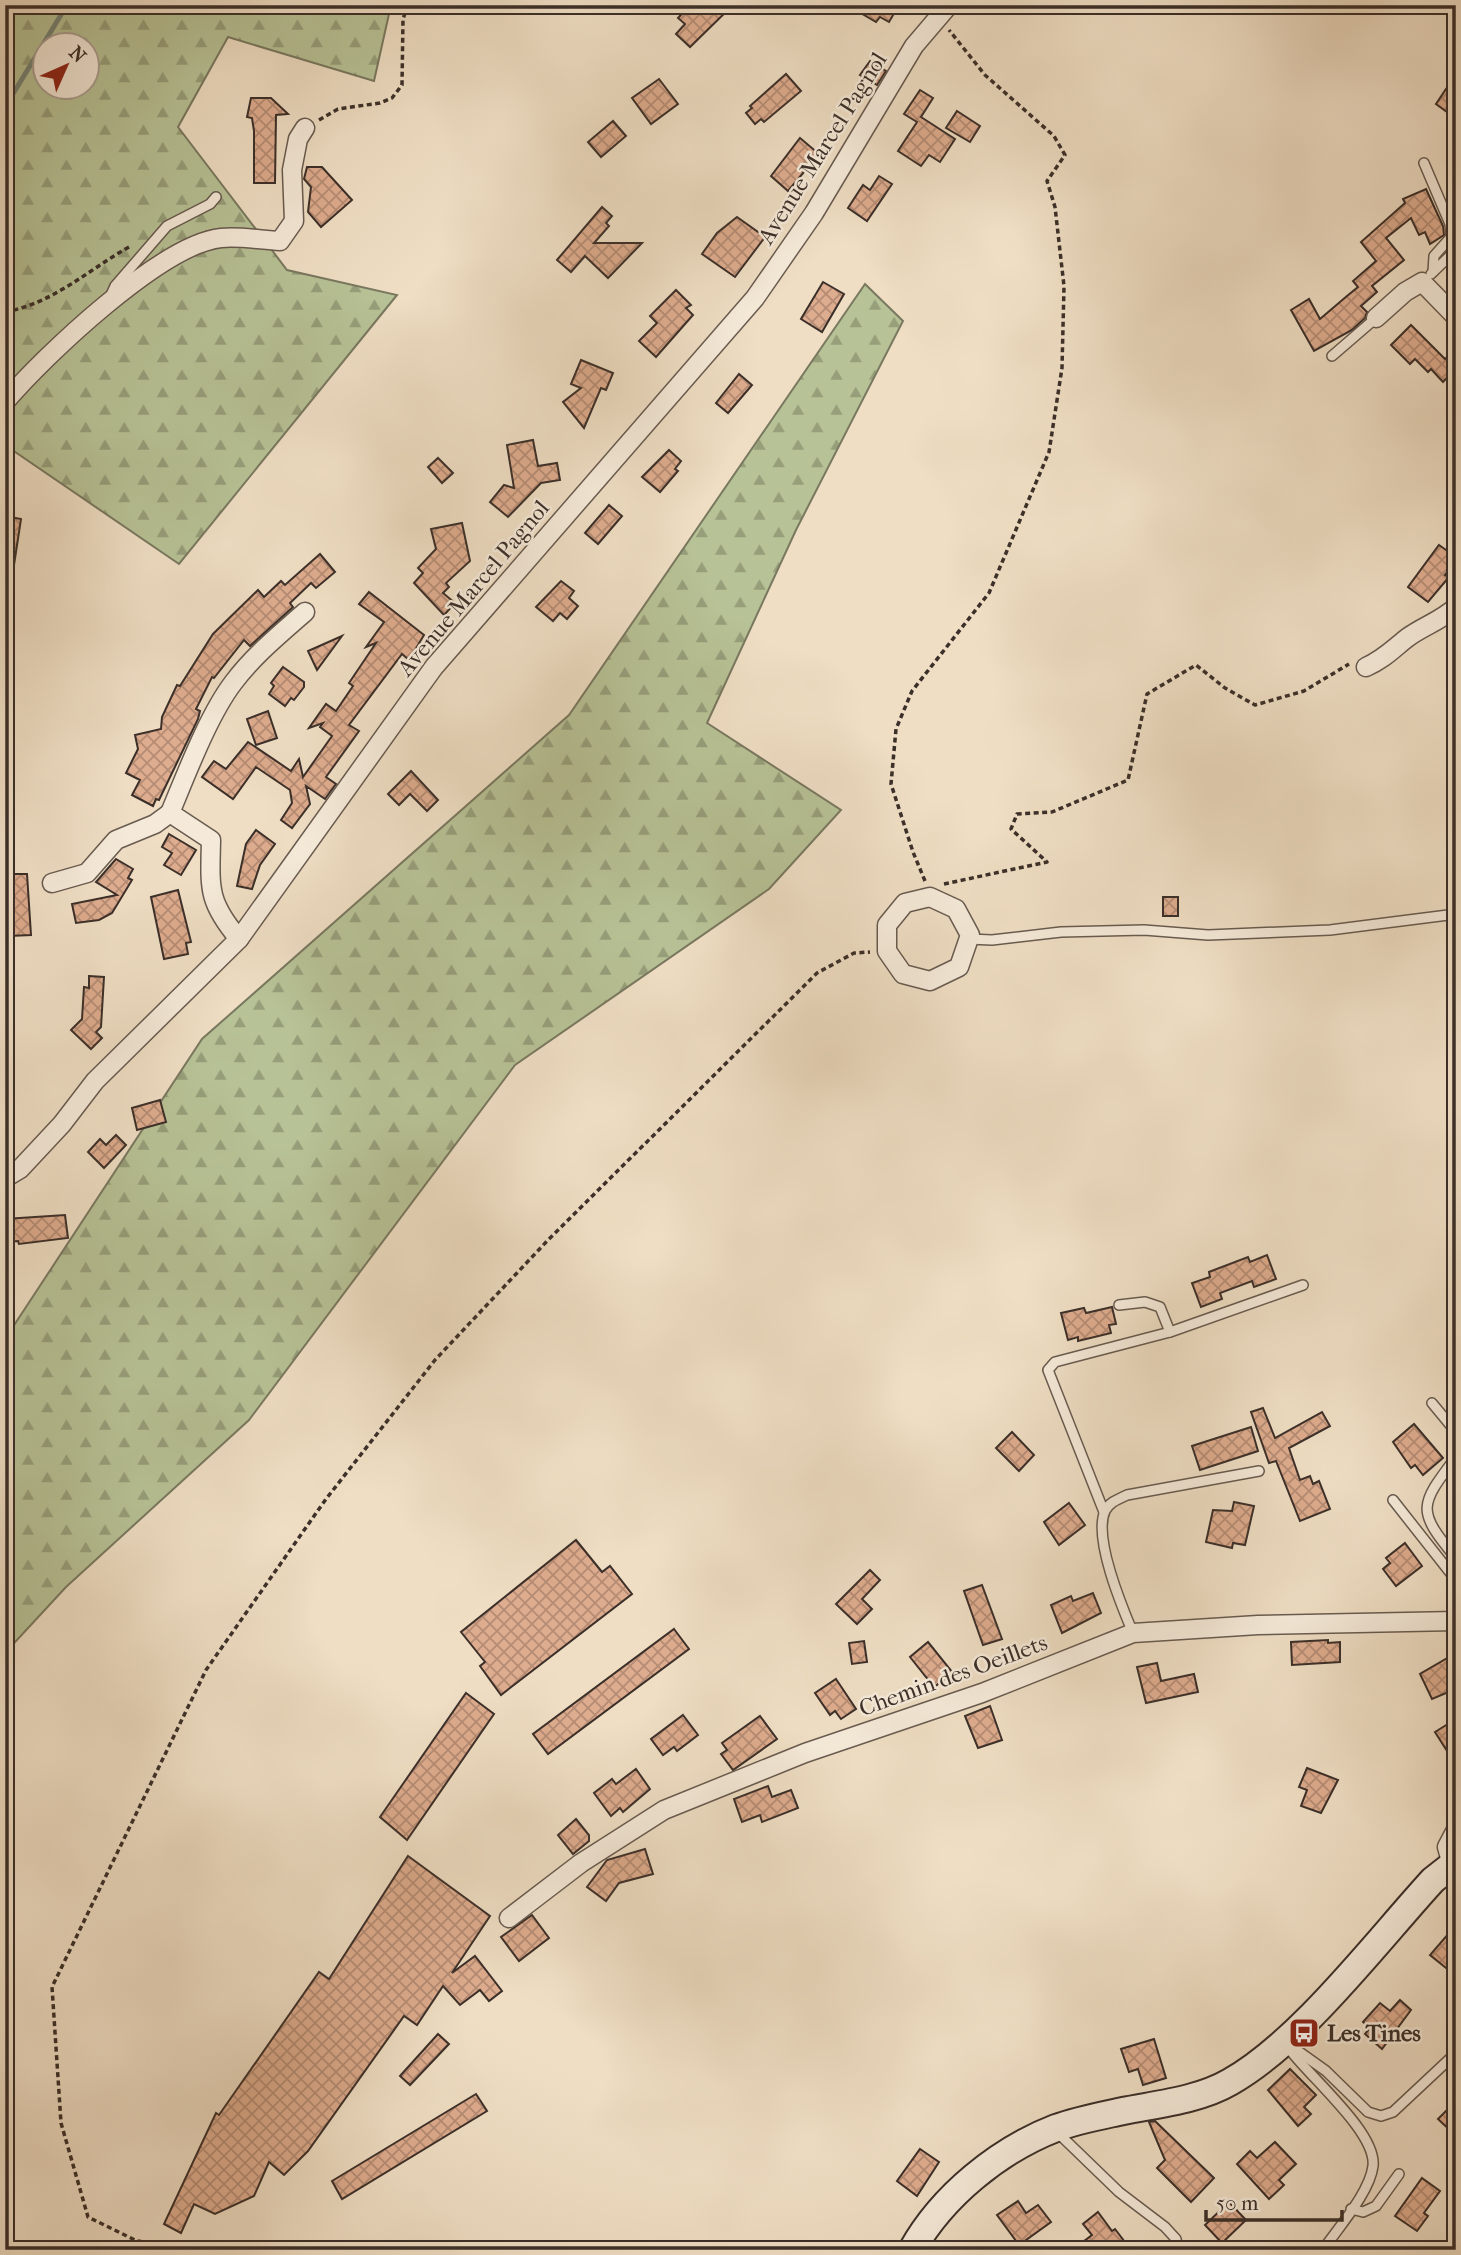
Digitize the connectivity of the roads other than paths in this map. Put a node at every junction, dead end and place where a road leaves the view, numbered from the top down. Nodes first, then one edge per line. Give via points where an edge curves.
1 (943, 11) edge
2 (305, 128) road end
3 (1424, 163) dead end
4 (216, 197) dead end
5 (1456, 250) edge
6 (1427, 277) junction
7 (109, 302) junction
8 (1456, 317) edge
9 (1376, 318) joint
10 (1332, 356) dead end
11 (5, 402) edge
12 (1456, 607) edge
13 (305, 611) dead end
14 (1358, 665) road end
15 (170, 813) junction
16 (52, 883) dead end
17 (1456, 914) edge
18 (239, 939) junction
19 (969, 939) junction
20 (5, 1178) edge
21 (1303, 1285) dead end
22 (1119, 1305) dead end
23 (1170, 1332) junction
24 (1432, 1403) dead end
25 (1456, 1432) edge
26 (1456, 1457) edge
27 (1259, 1471) dead end
28 (1393, 1500) dead end
29 (1104, 1512) junction
30 (1456, 1558) edge
31 (1456, 1580) edge
32 (1456, 1622) edge
33 (1133, 1633) junction
34 (1456, 1830) edge
35 (1454, 1863) edge
36 (509, 1918) dead end
37 (1283, 2041) junction
38 (1456, 2053) edge
39 (1055, 2129) junction
40 (1399, 2174) dead end
41 (1351, 2209) junction
42 (912, 2250) edge
43 (1178, 2250) edge
44 (1323, 2250) edge

1 - 18 street, Avenue Marcel Pagnol via 908,56 814,214 755,298 434,667
2 - 7 street via 292,170 295,221 280,241 221,238 181,250
3 - 6 lane via 1450,224 1451,237 1434,256
4 - 7 lane via 166,226 115,286
5 - 6 lane
6 - 8 street
6 - 9 street
7 - 11 street
9 - 10 lane
12 - 14 street via 1442,620 1408,637 1389,656
13 - 15 street via 232,684 192,759
15 - 16 street via 116,840 87,873
15 - 18 street via 211,840 210,889 219,915
17 - 19 lane via 1330,930 1208,935 1144,930 1061,932
18 - 20 street, Avenue Marcel Pagnol via 95,1081 20,1169
19 - 19 street via 956,909 929,892 905,903 887,925 887,951 903,974 930,981 959,967
21 - 23 lane
22 - 23 lane via 1145,1302 1160,1307
23 - 29 lane via 1055,1363 1048,1370
24 - 25 lane
26 - 30 lane via 1434,1486 1425,1511 1431,1527
27 - 29 lane via 1127,1495
28 - 31 lane
29 - 33 lane via 1103,1543 1115,1592
32 - 33 street, Chemin des Oeillets via 1258,1625
33 - 36 street, Chemin des Oeillets via 982,1693 805,1753 664,1810 581,1863
34 - 35 street via 1447,1847
35 - 37 main road
37 - 38 lane via 1326,2071 1368,2112 1381,2116 1393,2112
37 - 39 main road via 1218,2088
37 - 41 lane via 1360,2129 1371,2148 1373,2166
39 - 42 main road via 1009,2153 970,2182
39 - 43 lane via 1119,2192 1165,2227 1177,2239
40 - 41 lane via 1376,2206 1363,2212
41 - 44 lane

